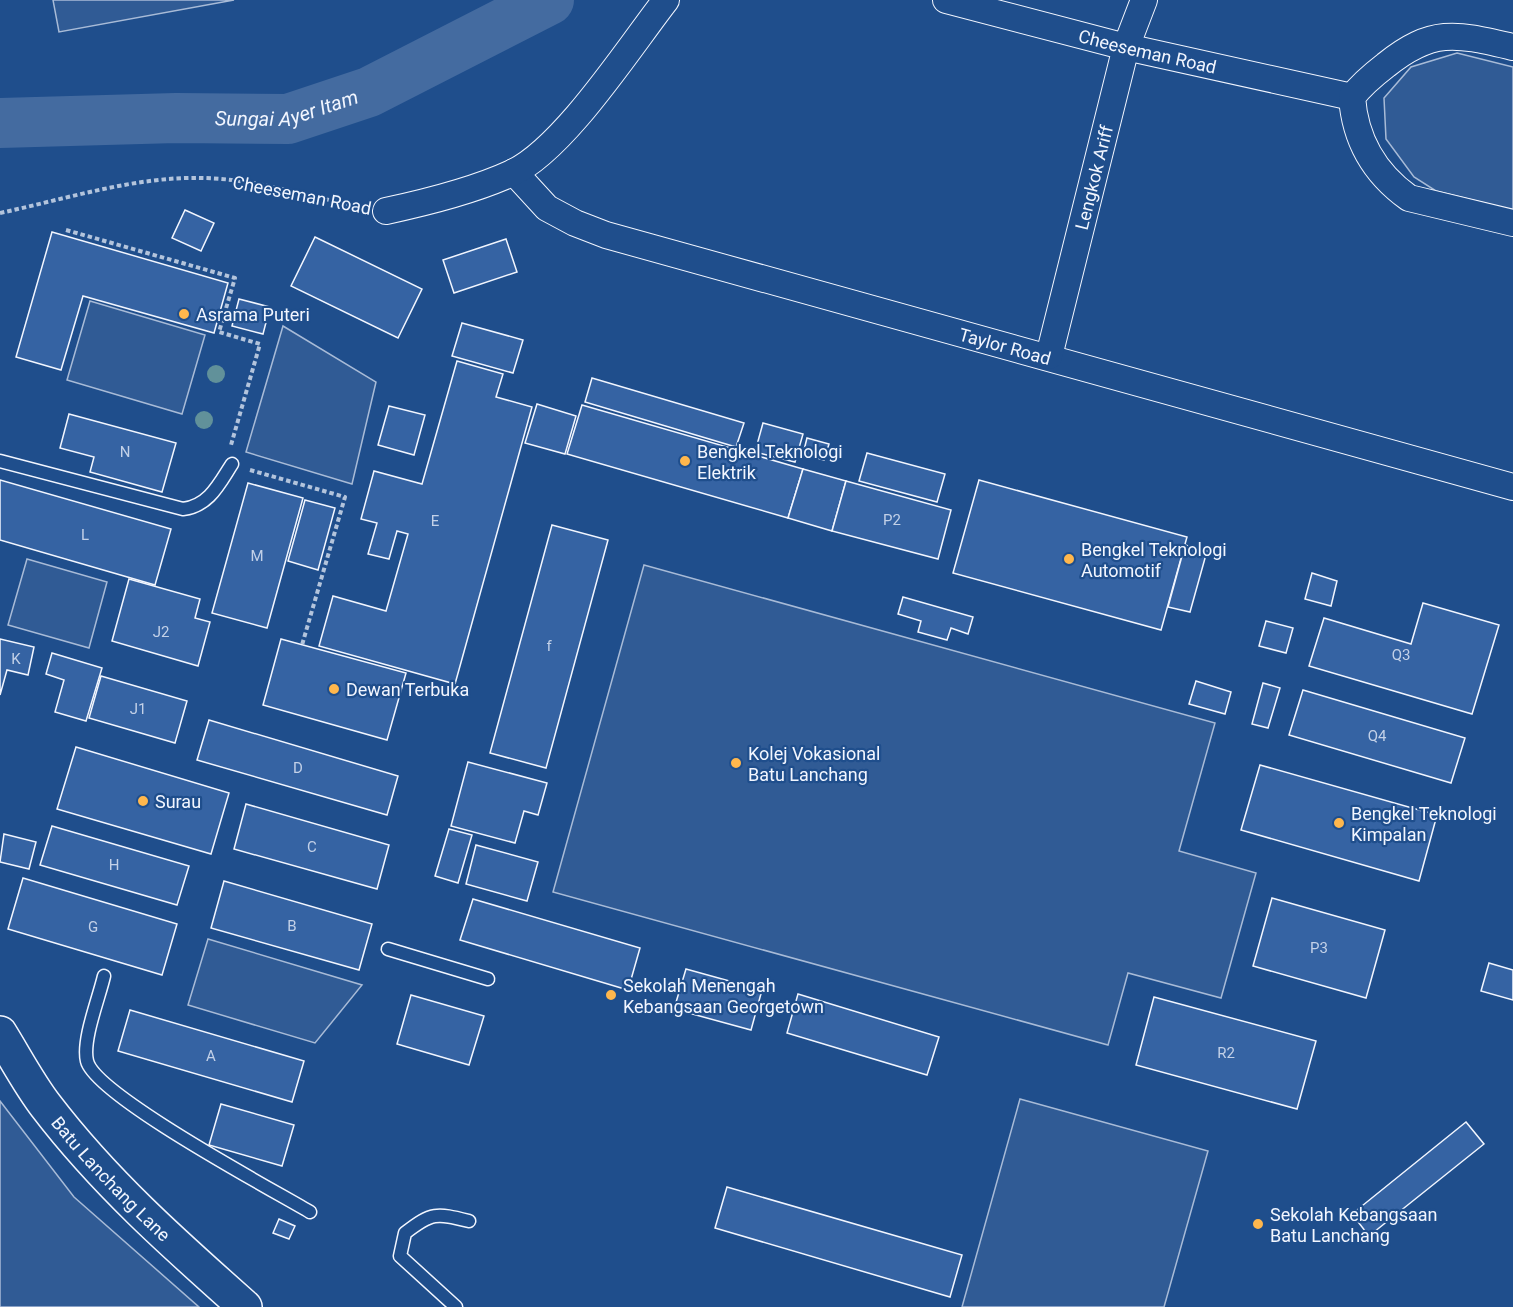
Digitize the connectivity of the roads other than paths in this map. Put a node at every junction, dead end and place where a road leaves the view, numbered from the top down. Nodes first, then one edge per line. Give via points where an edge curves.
1 (666, 0) edge
2 (946, 0) edge
3 (1144, 0) edge
4 (1126, 47) junction
5 (1513, 47) edge
6 (1352, 97) junction
7 (514, 172) junction
8 (386, 211) road end
9 (1513, 223) edge
10 (1049, 356) junction
11 (0, 461) edge
12 (232, 464) road end
13 (1513, 487) edge
14 (388, 949) dead end
15 (104, 976) dead end
16 (488, 980) dead end
17 (0, 1033) edge
18 (310, 1212) dead end
19 (469, 1221) dead end
20 (245, 1307) edge
21 (456, 1307) edge

1 - 7 street, Cheeseman Road via 570,126
2 - 4 street, Cheeseman Road
3 - 4 street, Lengkok Ariff
4 - 6 street, Cheeseman Road
4 - 10 street, Lengkok Ariff
5 - 6 street via 1451,35 1429,38 1404,50
6 - 9 street via 1353,120 1360,141 1397,189 1409,198
7 - 8 street, Cheeseman Road via 428,202
7 - 10 street, Taylor Road via 547,208 606,235
10 - 13 street, Taylor Road
11 - 12 lane via 183,509 202,504
14 - 16 lane
15 - 18 lane via 87,1047 87,1063 104,1082 150,1117
17 - 20 main road, Batu Lanchang Lane via 46,1106 108,1178 158,1230
19 - 21 lane via 442,1215 425,1217 405,1233 400,1256

